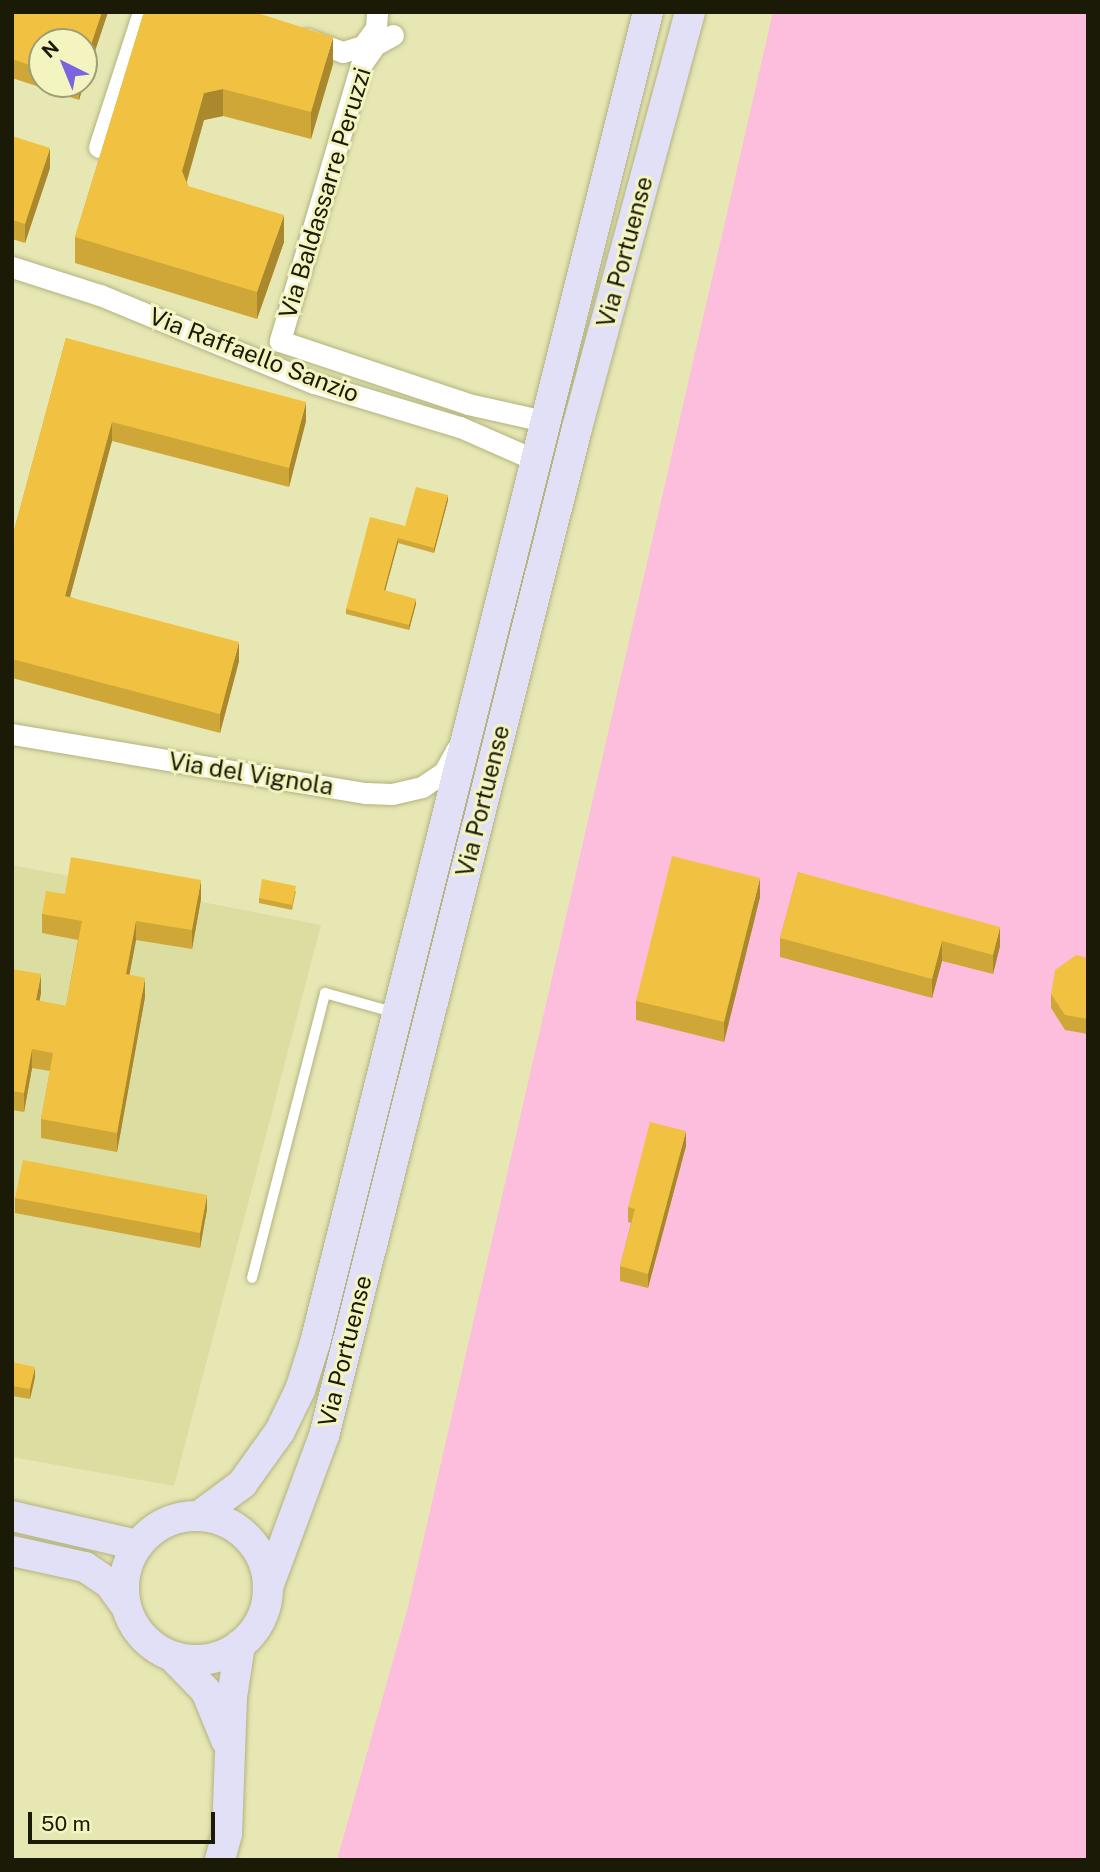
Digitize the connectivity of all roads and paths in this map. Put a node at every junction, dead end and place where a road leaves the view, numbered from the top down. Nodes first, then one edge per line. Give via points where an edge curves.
1 (143, 12) edge
2 (377, 12) edge
3 (648, 12) edge
4 (690, 12) edge
5 (288, 33) edge
6 (393, 35) dead end
7 (99, 147) edge
8 (12, 267) edge
9 (544, 421) junction
10 (533, 459) junction
11 (12, 734) edge
12 (464, 735) junction
13 (400, 1014) junction
14 (252, 1278) dead end
15 (198, 1516) junction
16 (12, 1517) edge
17 (138, 1545) junction
18 (12, 1551) edge
19 (268, 1587) junction
20 (126, 1606) junction
21 (240, 1645) junction
22 (173, 1657) junction
23 (232, 1764) junction
24 (220, 1860) edge

1 - 7 street
2 - 5 street via 376,28 363,46 353,49 343,51
3 - 9 street, Via Portuense
4 - 19 street, Via Portuense via 573,441 324,1436
6 - 9 street, Via Baldassarre Peruzzi via 375,45 361,65 280,341 468,404
8 - 10 street, Via Raffaello Sanzio via 100,295 314,383 460,427
9 - 10 street, Via Portuense
10 - 12 street, Via Portuense
11 - 12 street, Via del Vignola via 392,794 434,780 450,764
12 - 13 street, Via Portuense
13 - 14 lane via 325,992
13 - 15 street, Via Portuense via 300,1390 280,1431 242,1484
15 - 17 street via 166,1523
15 - 19 street via 230,1524 248,1538 263,1562
16 - 17 street
17 - 20 street via 125,1576
18 - 20 street via 85,1567 109,1583
19 - 21 street via 258,1625
20 - 22 street via 139,1633
21 - 22 street via 211,1659
21 - 23 street via 232,1697
22 - 23 street via 206,1691 220,1719
23 - 24 street

